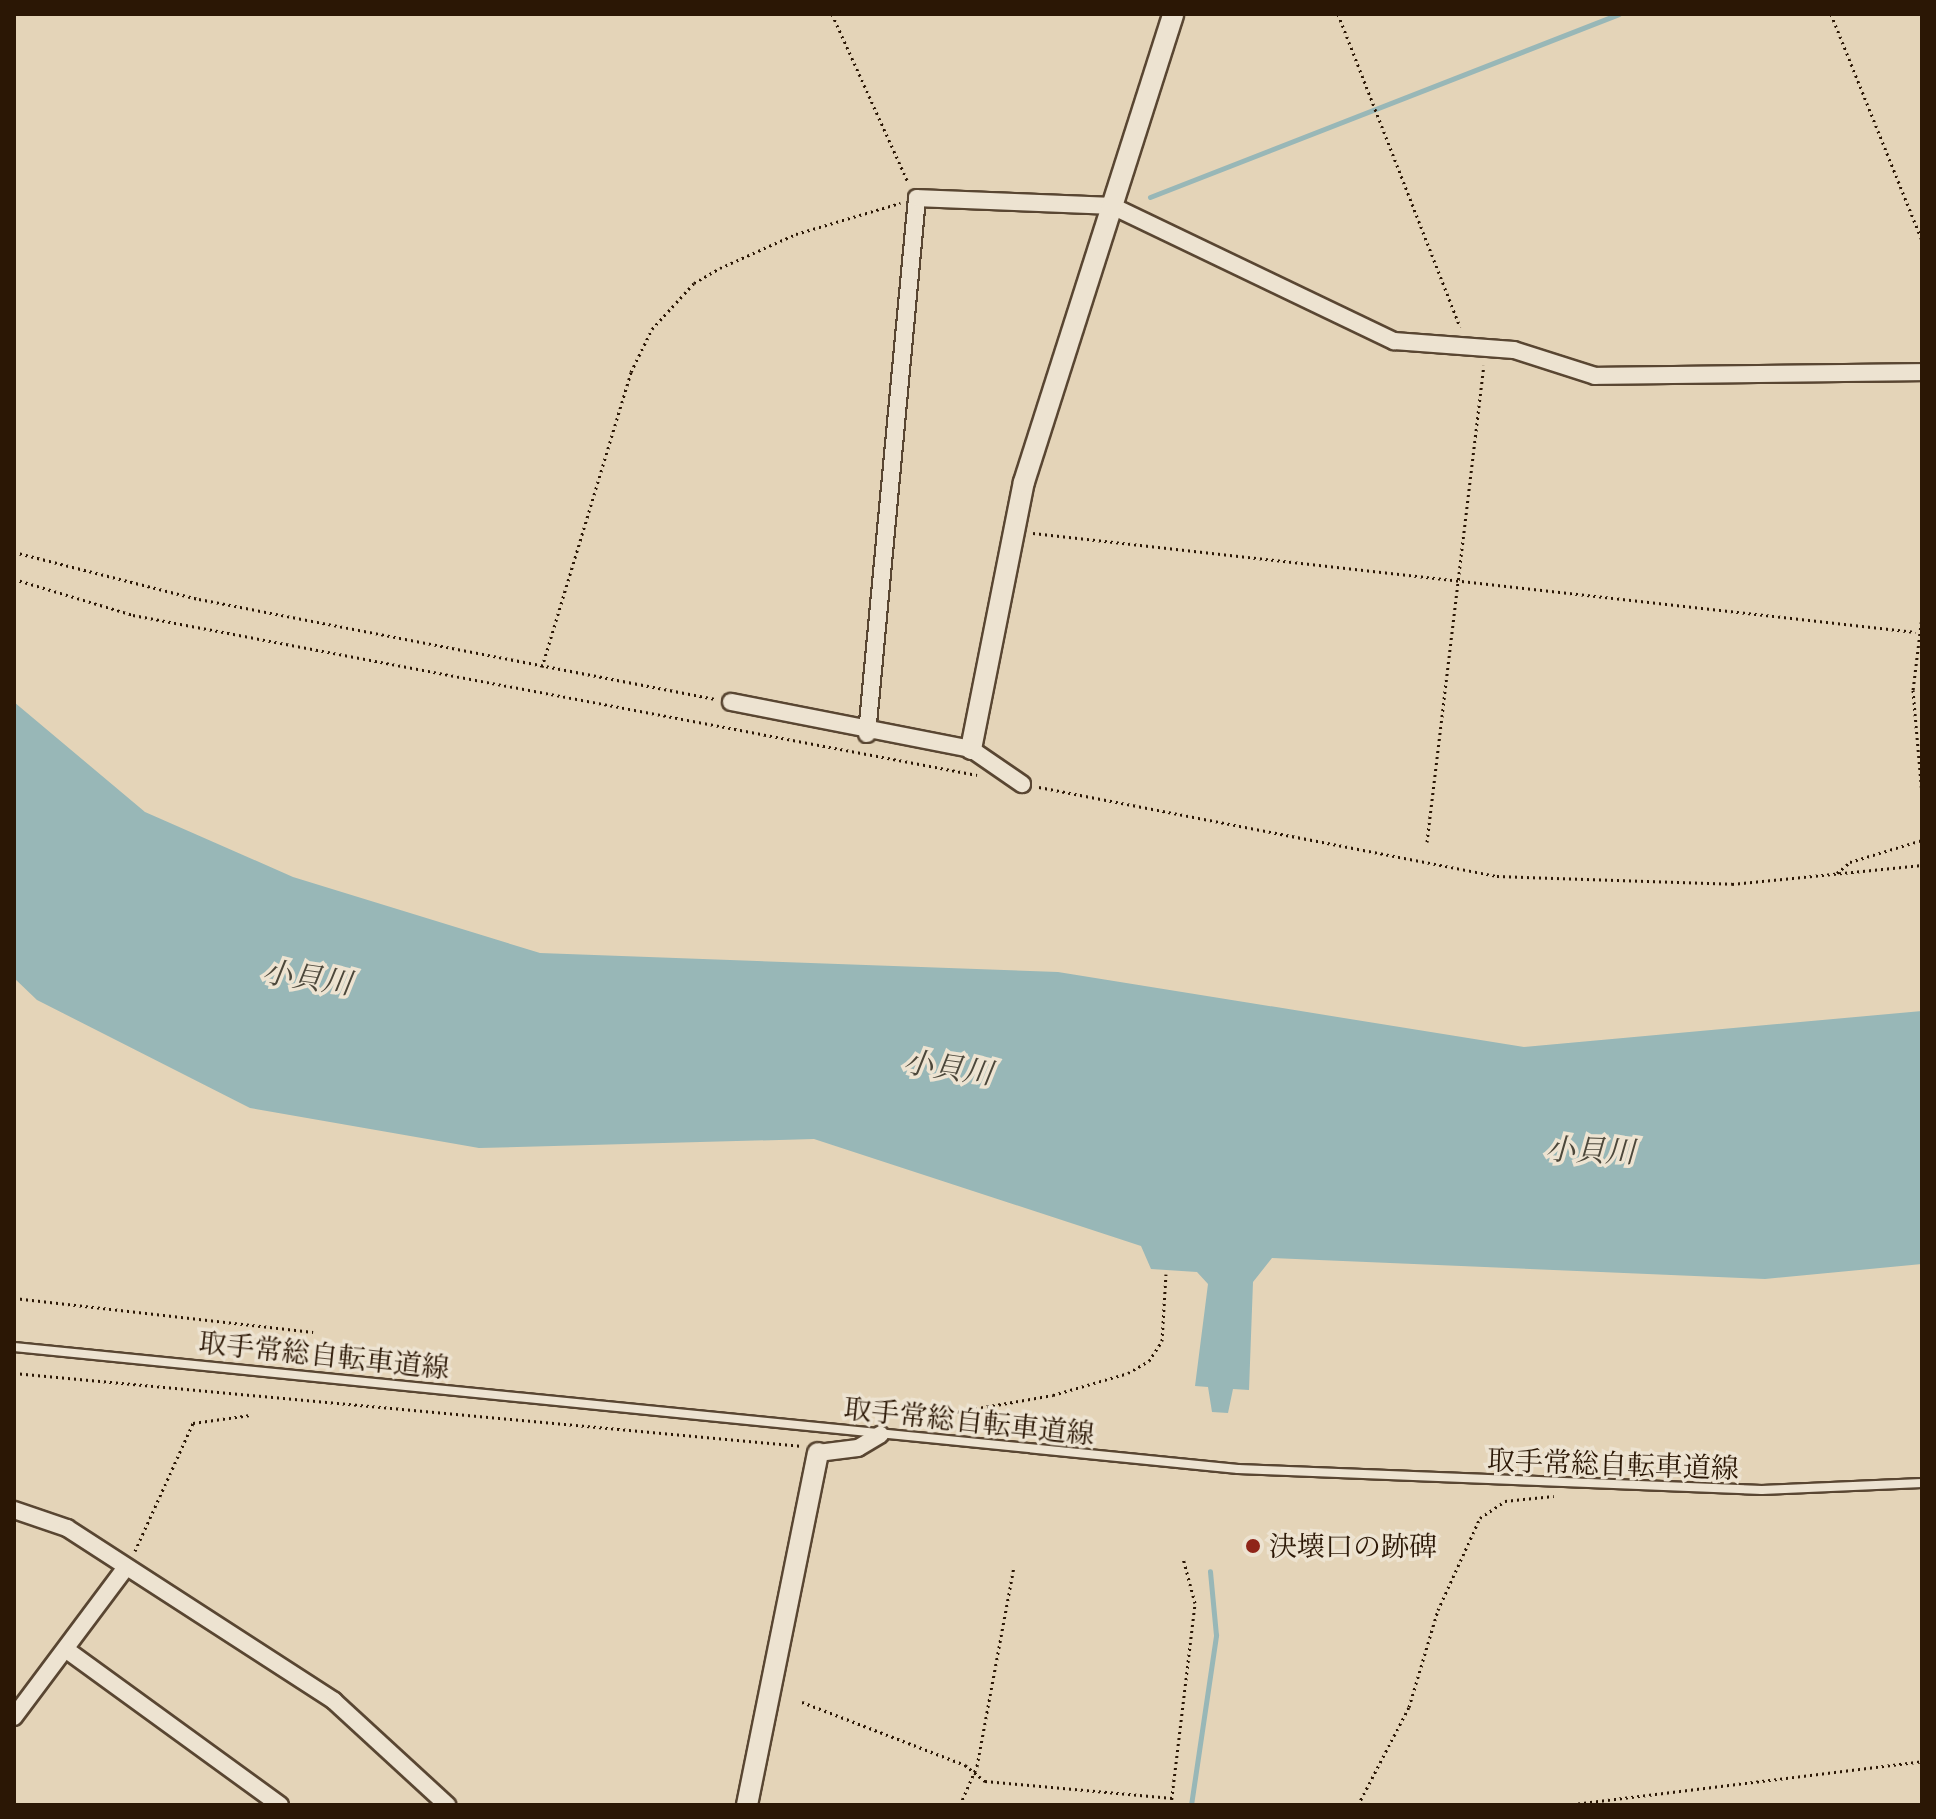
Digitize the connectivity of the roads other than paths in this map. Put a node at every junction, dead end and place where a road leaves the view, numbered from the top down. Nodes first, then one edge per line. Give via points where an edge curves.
1 (1173, 14) edge
2 (1112, 206) junction
3 (1922, 372) edge
4 (731, 702) road end
5 (867, 734) junction
6 (971, 749) junction
7 (1022, 784) dead end
8 (14, 1347) edge
9 (880, 1435) junction
10 (818, 1453) joint
11 (1922, 1483) edge
12 (14, 1510) edge
13 (124, 1570) junction
14 (68, 1651) junction
15 (18, 1705) edge
16 (280, 1805) edge
17 (447, 1805) edge
18 (747, 1805) edge

1 - 2 street
2 - 3 street via 1394,341 1514,350 1595,376
2 - 5 street via 917,198
2 - 6 street via 1012,530
4 - 5 street
5 - 6 street
6 - 7 street
8 - 9 lane, 取手常総自転車道線
9 - 10 street via 858,1448
9 - 11 lane, 取手常総自転車道線 via 1238,1469 1762,1490
10 - 18 street
12 - 13 street via 67,1528
13 - 14 street
13 - 17 street via 334,1701
14 - 15 street
14 - 16 street

